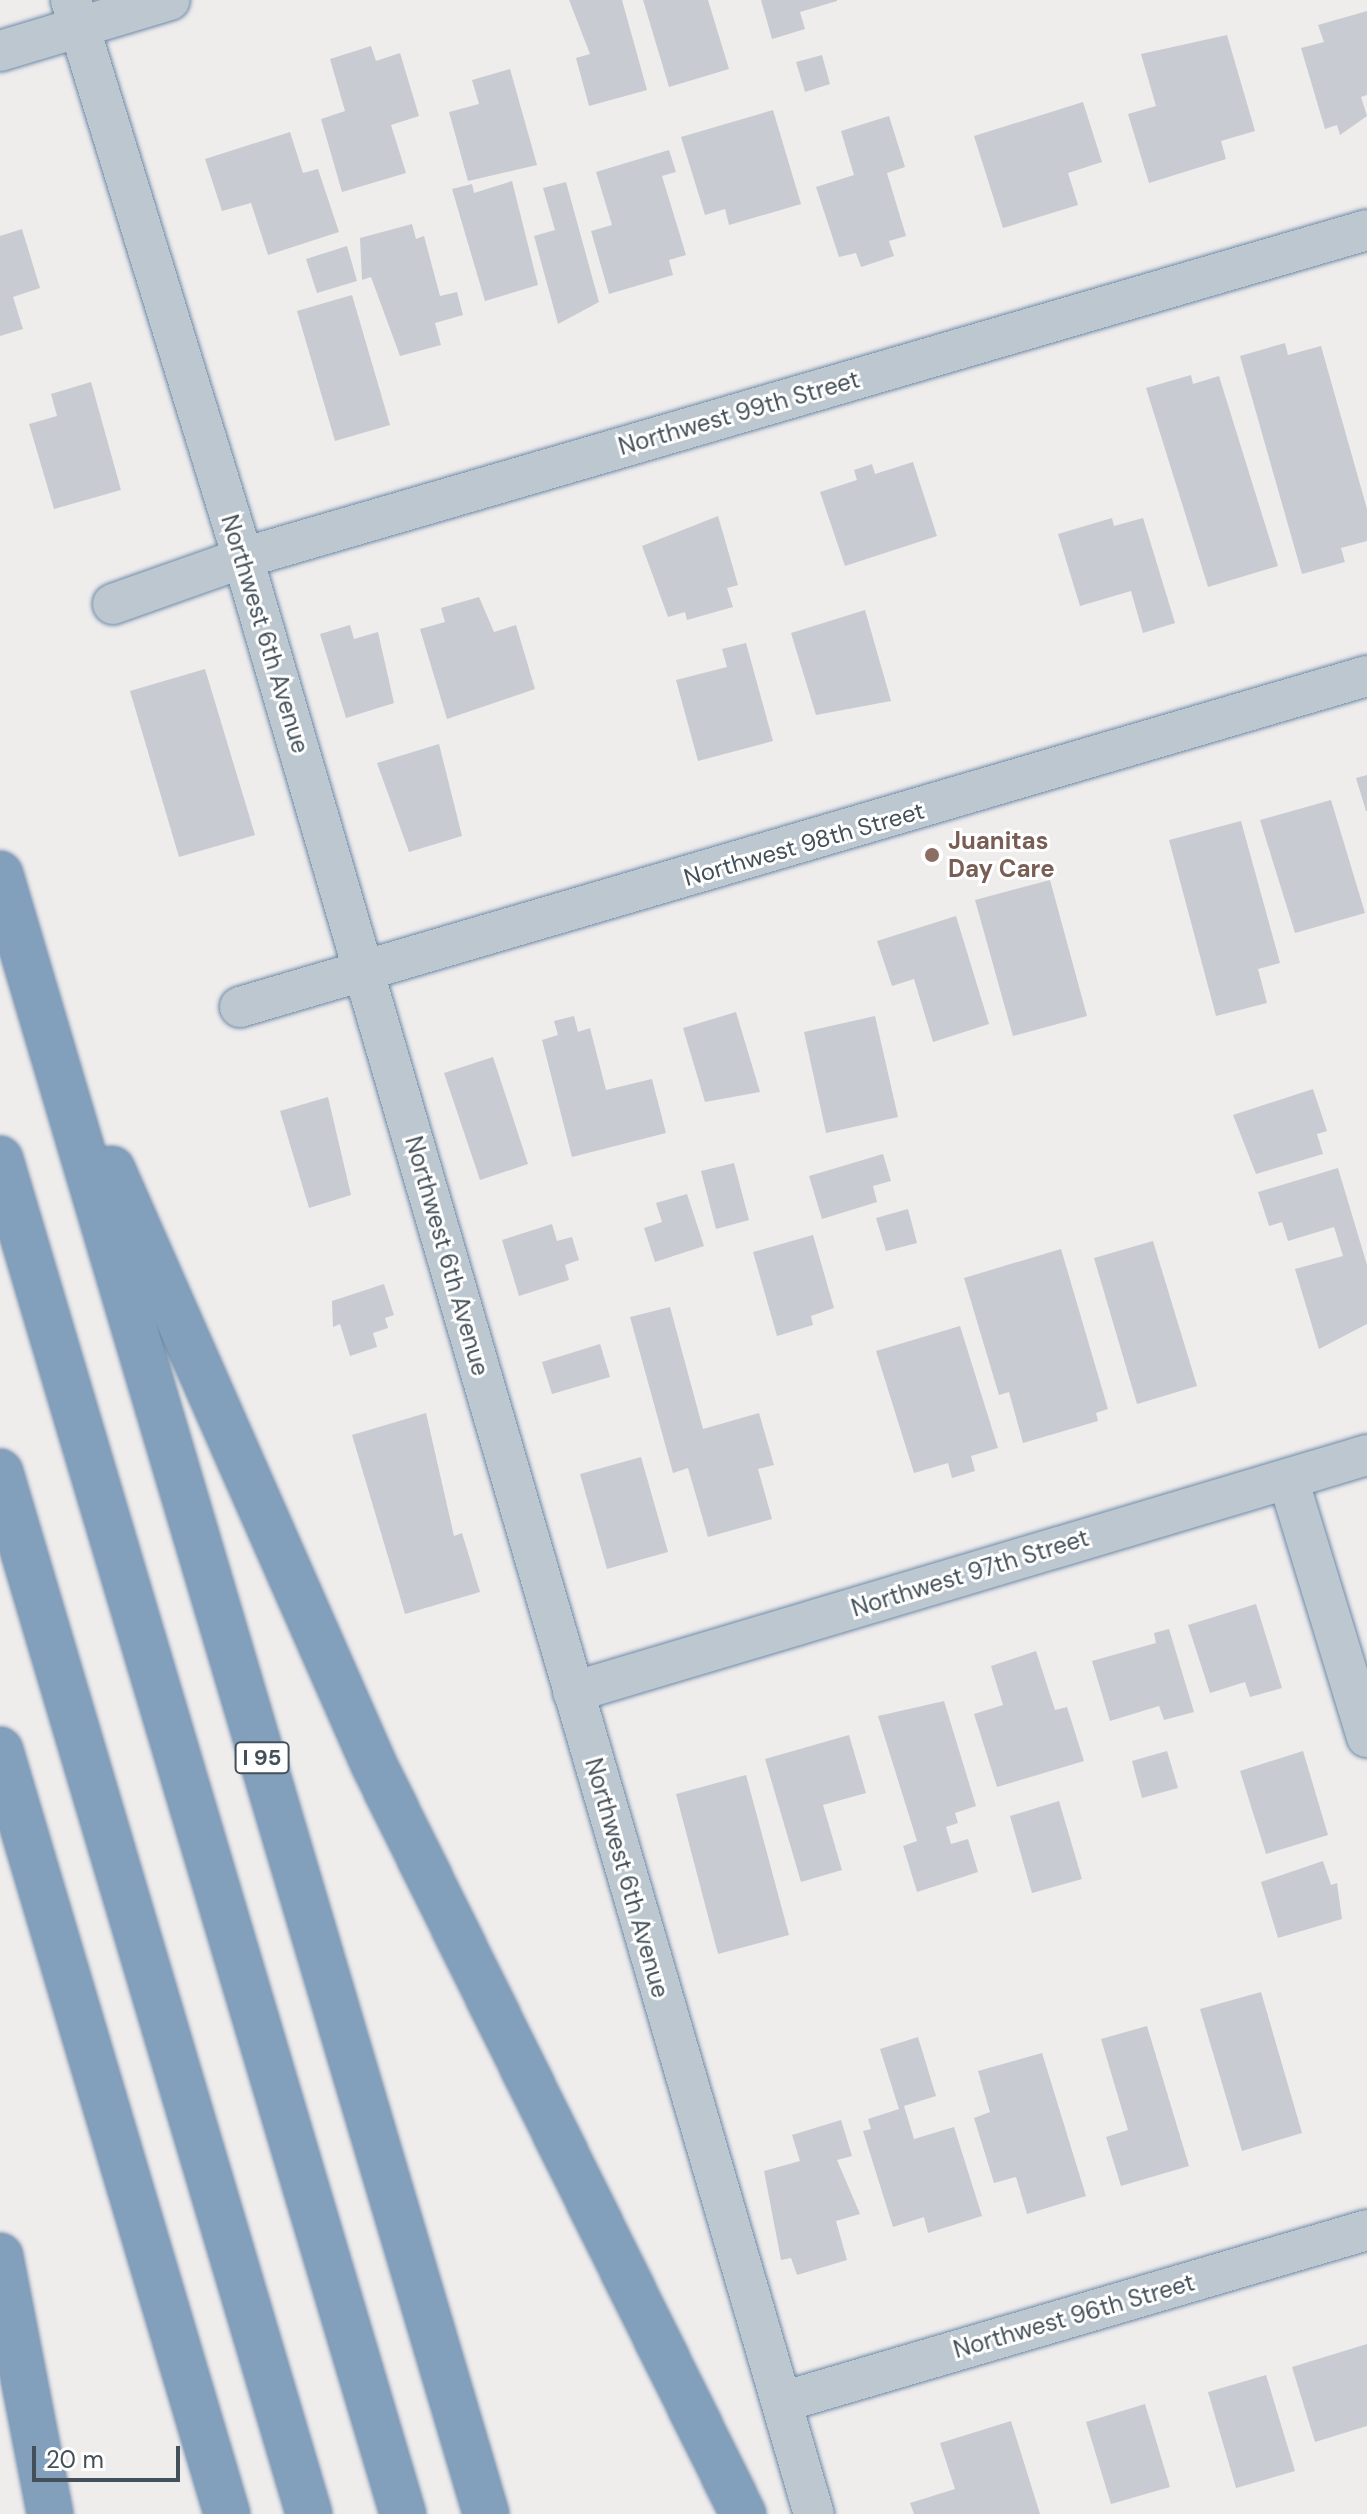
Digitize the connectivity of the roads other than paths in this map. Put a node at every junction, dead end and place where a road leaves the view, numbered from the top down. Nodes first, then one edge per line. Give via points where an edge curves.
1 (170, 0) edge
2 (75, 14) edge
3 (0, 51) edge
4 (1367, 230) edge
5 (243, 558) junction
6 (113, 604) dead end
7 (1367, 676) edge
8 (0, 874) edge
9 (364, 969) junction
10 (38, 1002) junction
11 (240, 1007) dead end
12 (0, 1159) edge
13 (1367, 1455) edge
14 (0, 1472) edge
15 (1288, 1479) junction
16 (573, 1692) junction
17 (1367, 1737) edge
18 (0, 1750) edge
19 (1367, 2230) edge
20 (0, 2256) edge
21 (782, 2402) junction
22 (50, 2514) edge
23 (227, 2514) edge
24 (309, 2514) edge
25 (403, 2514) edge
26 (486, 2514) edge
27 (743, 2514) edge
28 (814, 2514) edge

1 - 2 street
2 - 3 street
2 - 5 street, Northwest 6th Avenue
4 - 5 street, Northwest 99th Street
5 - 6 street, Northwest 99th Street
5 - 9 street, Northwest 6th Avenue
7 - 9 street, Northwest 98th Street
8 - 10 highway, I 95
9 - 11 street, Northwest 98th Street
9 - 16 street, Northwest 6th Avenue
10 - 26 highway, I 95
10 - 27 highway via 375,1767
12 - 25 highway
13 - 15 street, Northwest 97th Street
14 - 24 highway
15 - 16 street, Northwest 97th Street
15 - 17 street
16 - 21 street, Northwest 6th Avenue
18 - 23 highway
19 - 21 street, Northwest 96th Street
20 - 22 highway
21 - 28 street, Northwest 6th Avenue

